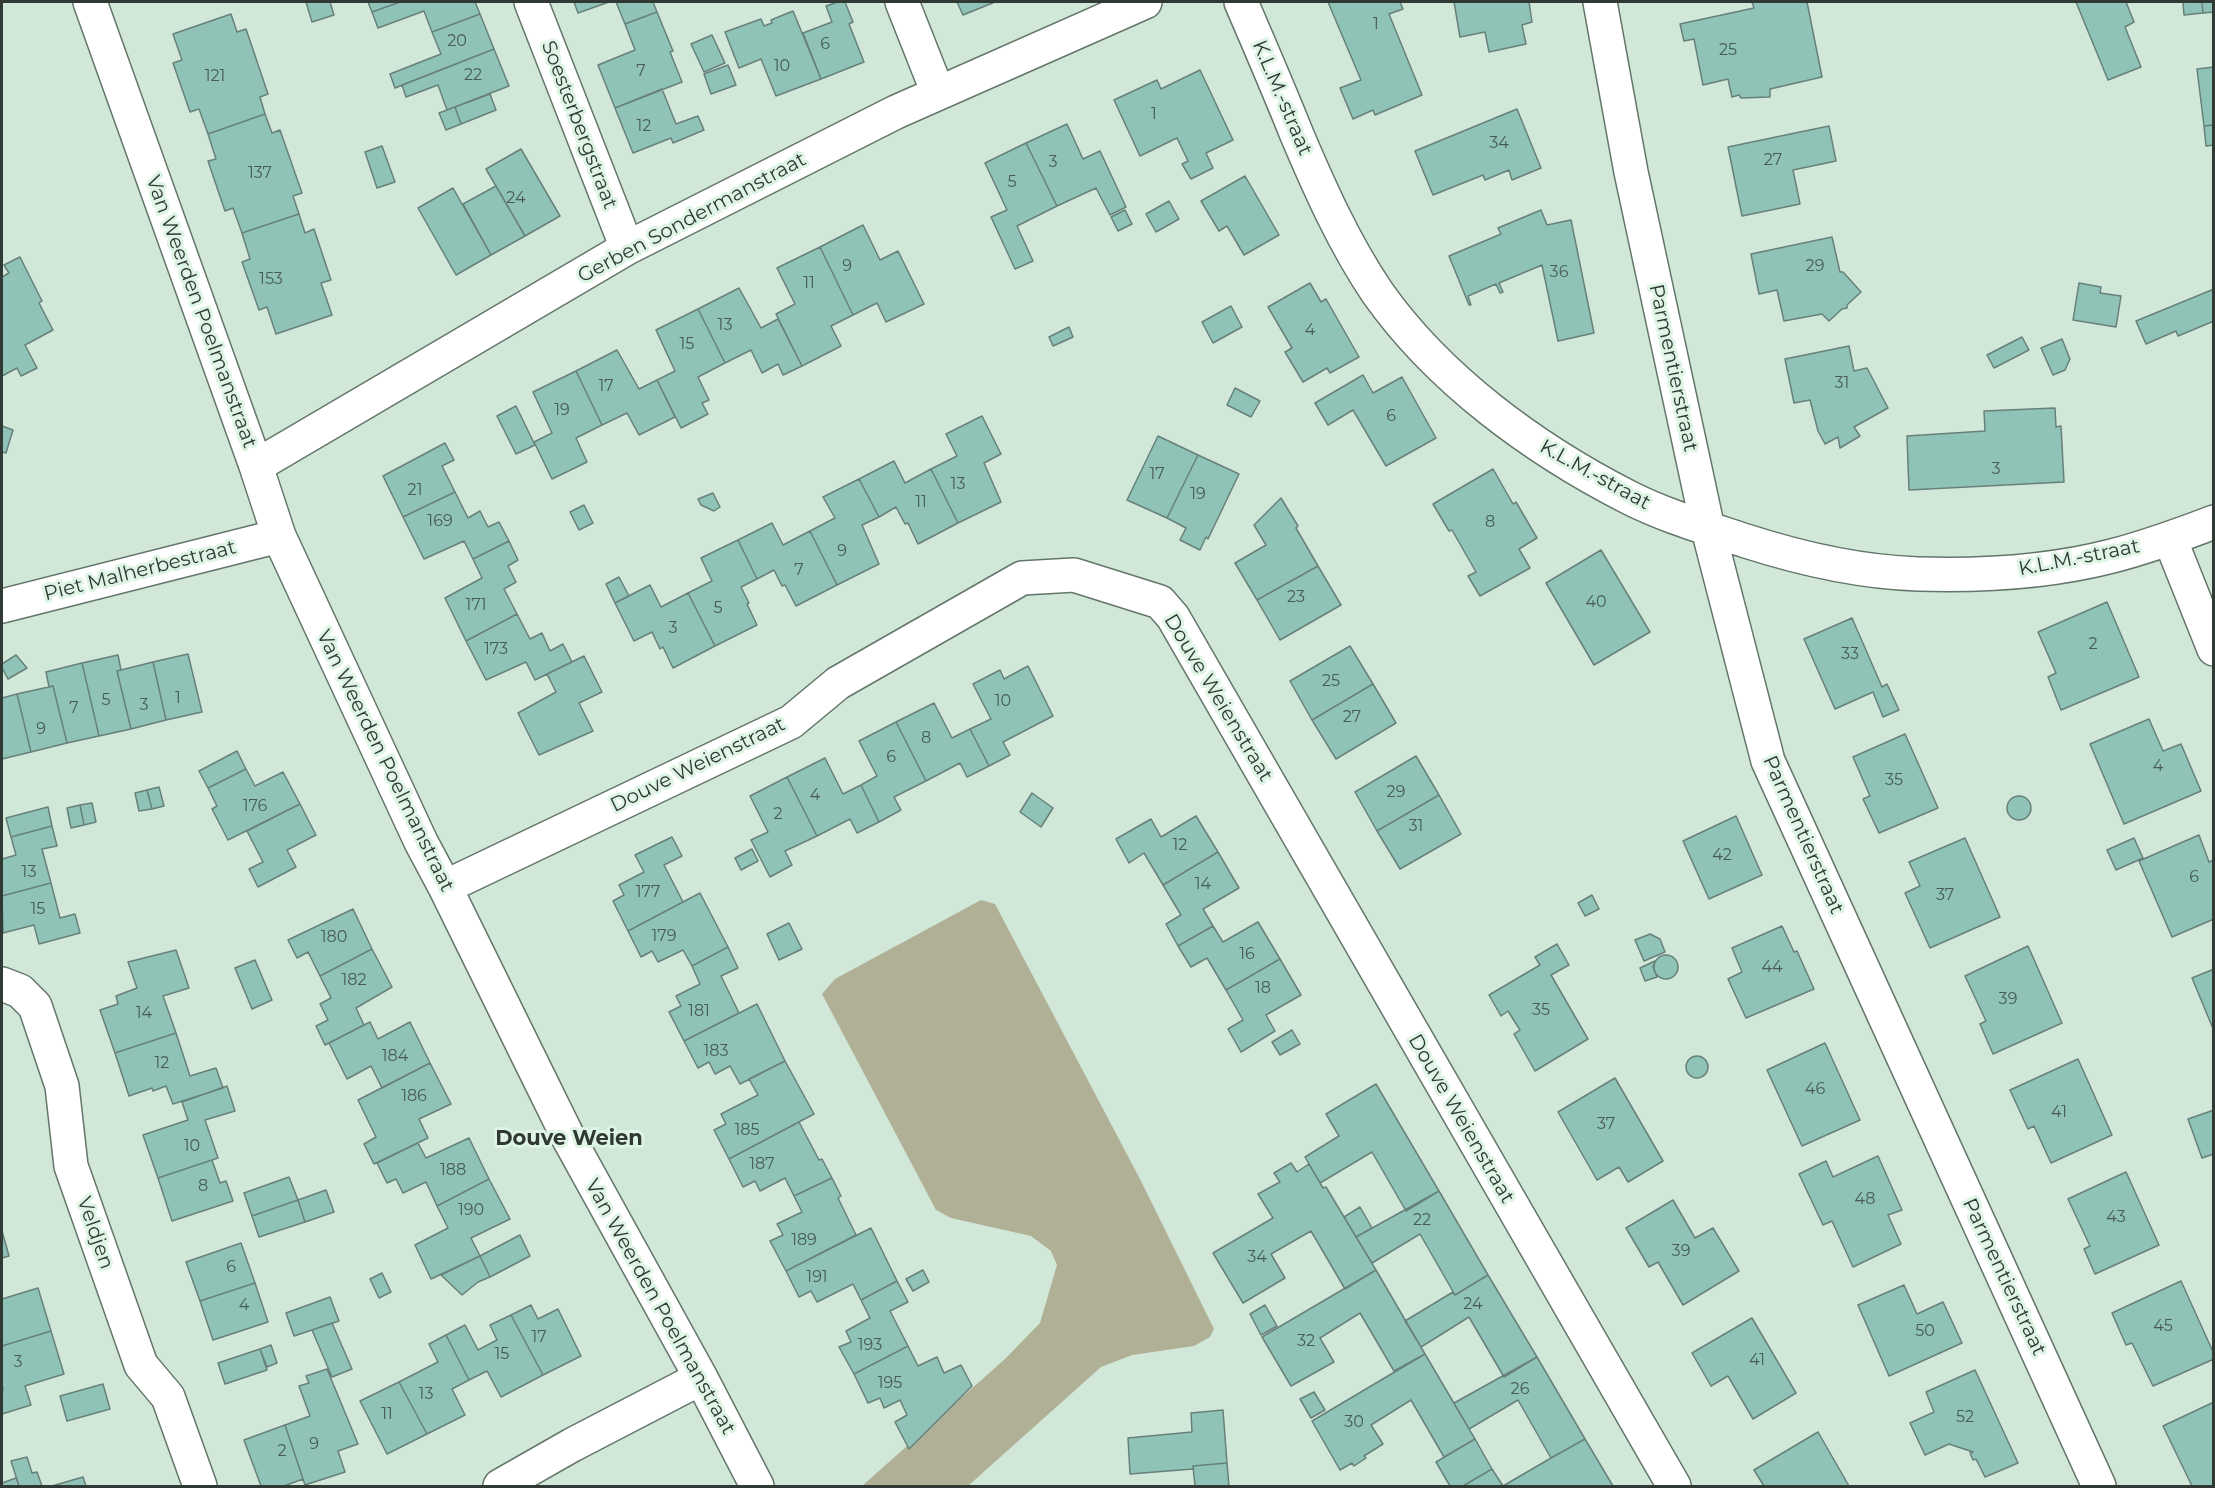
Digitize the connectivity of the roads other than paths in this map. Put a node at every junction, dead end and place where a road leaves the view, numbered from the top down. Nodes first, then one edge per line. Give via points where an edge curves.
1 (90, 2) edge
2 (531, 2) edge
3 (902, 2) edge
4 (1145, 2) edge
5 (1241, 2) edge
6 (1600, 2) edge
7 (938, 93) junction
8 (627, 248) junction
9 (256, 466) junction
10 (2214, 522) edge
11 (1708, 529) junction
12 (279, 536) junction
13 (2170, 539) junction
14 (2, 606) edge
15 (2214, 649) edge
16 (445, 887) junction
17 (2, 984) edge
18 (701, 1378) junction
19 (200, 1486) edge
20 (500, 1486) edge
21 (757, 1486) edge
22 (1674, 1486) edge
23 (2099, 1486) edge

1 - 9 street, Van Weerden Poelmanstraat
2 - 8 street, Soesterbergstraat
3 - 7 street
4 - 7 street, Gerben Sondermanstraat
5 - 11 street, K.L.M.-straat via 1344,238 1378,293 1419,342 1511,426 1568,464 1631,498
6 - 11 street, Parmentierstraat via 1631,172
7 - 8 street, Gerben Sondermanstraat
8 - 9 street, Gerben Sondermanstraat
9 - 12 street, Van Weerden Poelmanstraat
10 - 13 street, K.L.M.-straat
11 - 13 street, K.L.M.-straat via 1844,567 1916,574 1984,574 2049,568
11 - 23 street, Parmentierstraat via 1768,761
12 - 14 street, Piet Malherbestraat
12 - 16 street, Van Weerden Poelmanstraat
13 - 15 street
16 - 18 street, Van Weerden Poelmanstraat via 569,1139
16 - 22 street, Douve Weienstraat via 791,722 838,683 1022,578 1074,575 1160,602 1173,617
17 - 19 street, Veldjen via 20,991 35,1006 62,1086 71,1166 141,1365 168,1397
18 - 20 street
18 - 21 street, Van Weerden Poelmanstraat

